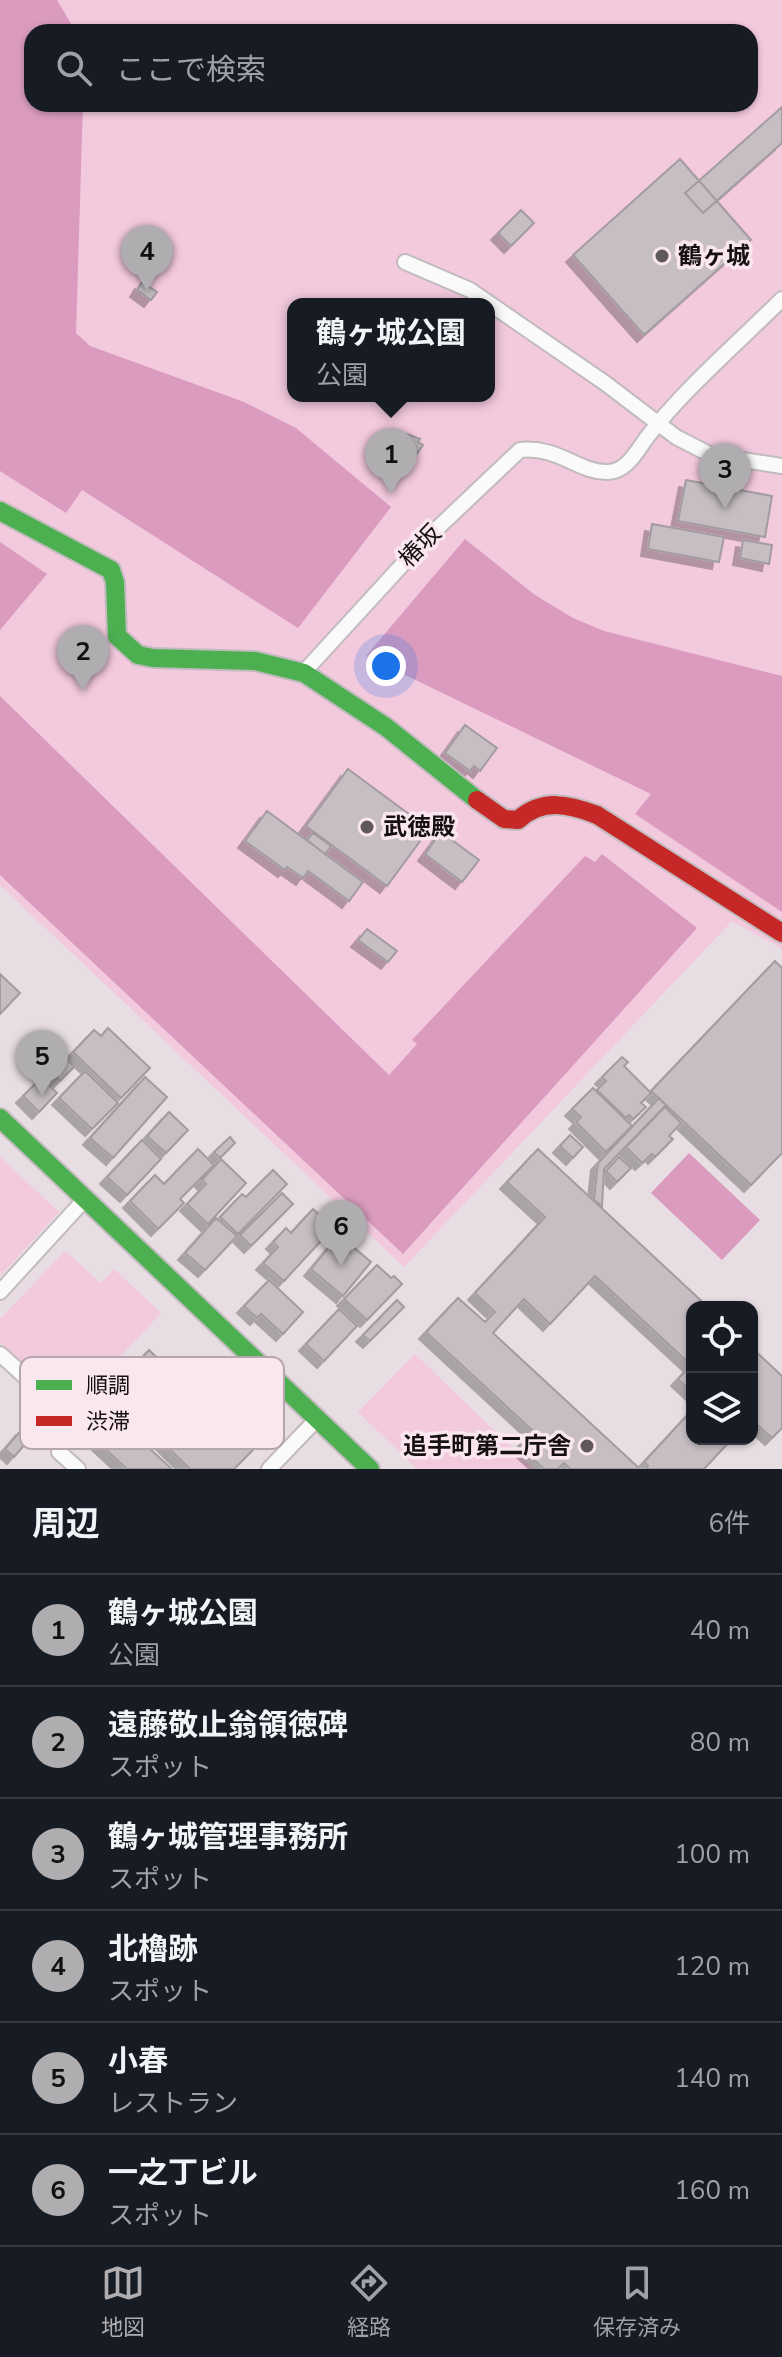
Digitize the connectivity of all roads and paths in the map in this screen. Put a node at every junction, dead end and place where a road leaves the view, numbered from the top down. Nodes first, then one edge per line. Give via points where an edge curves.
1 (405, 262) dead end
2 (482, 298) edge
3 (782, 299) edge
4 (495, 307) edge
5 (657, 425) junction
6 (782, 466) edge
7 (0, 511) edge
8 (304, 673) junction
9 (782, 933) edge
10 (0, 1118) edge
11 (86, 1198) junction
12 (0, 1292) edge
13 (0, 1354) edge
14 (253, 1357) edge
15 (20, 1372) edge
16 (284, 1387) edge
17 (317, 1418) junction
18 (59, 1452) dead end
19 (78, 1469) edge
20 (269, 1469) edge
21 (370, 1469) edge

1 - 2 lane
3 - 5 lane
4 - 5 lane
5 - 6 lane via 711,455
5 - 8 lane, 椿坂 via 623,468 608,472 552,452 520,450 424,541
7 - 8 street via 111,570 117,636 138,655 255,661
8 - 9 street via 386,727 504,819 518,820 536,806 584,809
10 - 11 street
11 - 12 lane
11 - 14 street
13 - 15 lane
16 - 17 street
17 - 20 lane
17 - 21 street
18 - 19 lane

